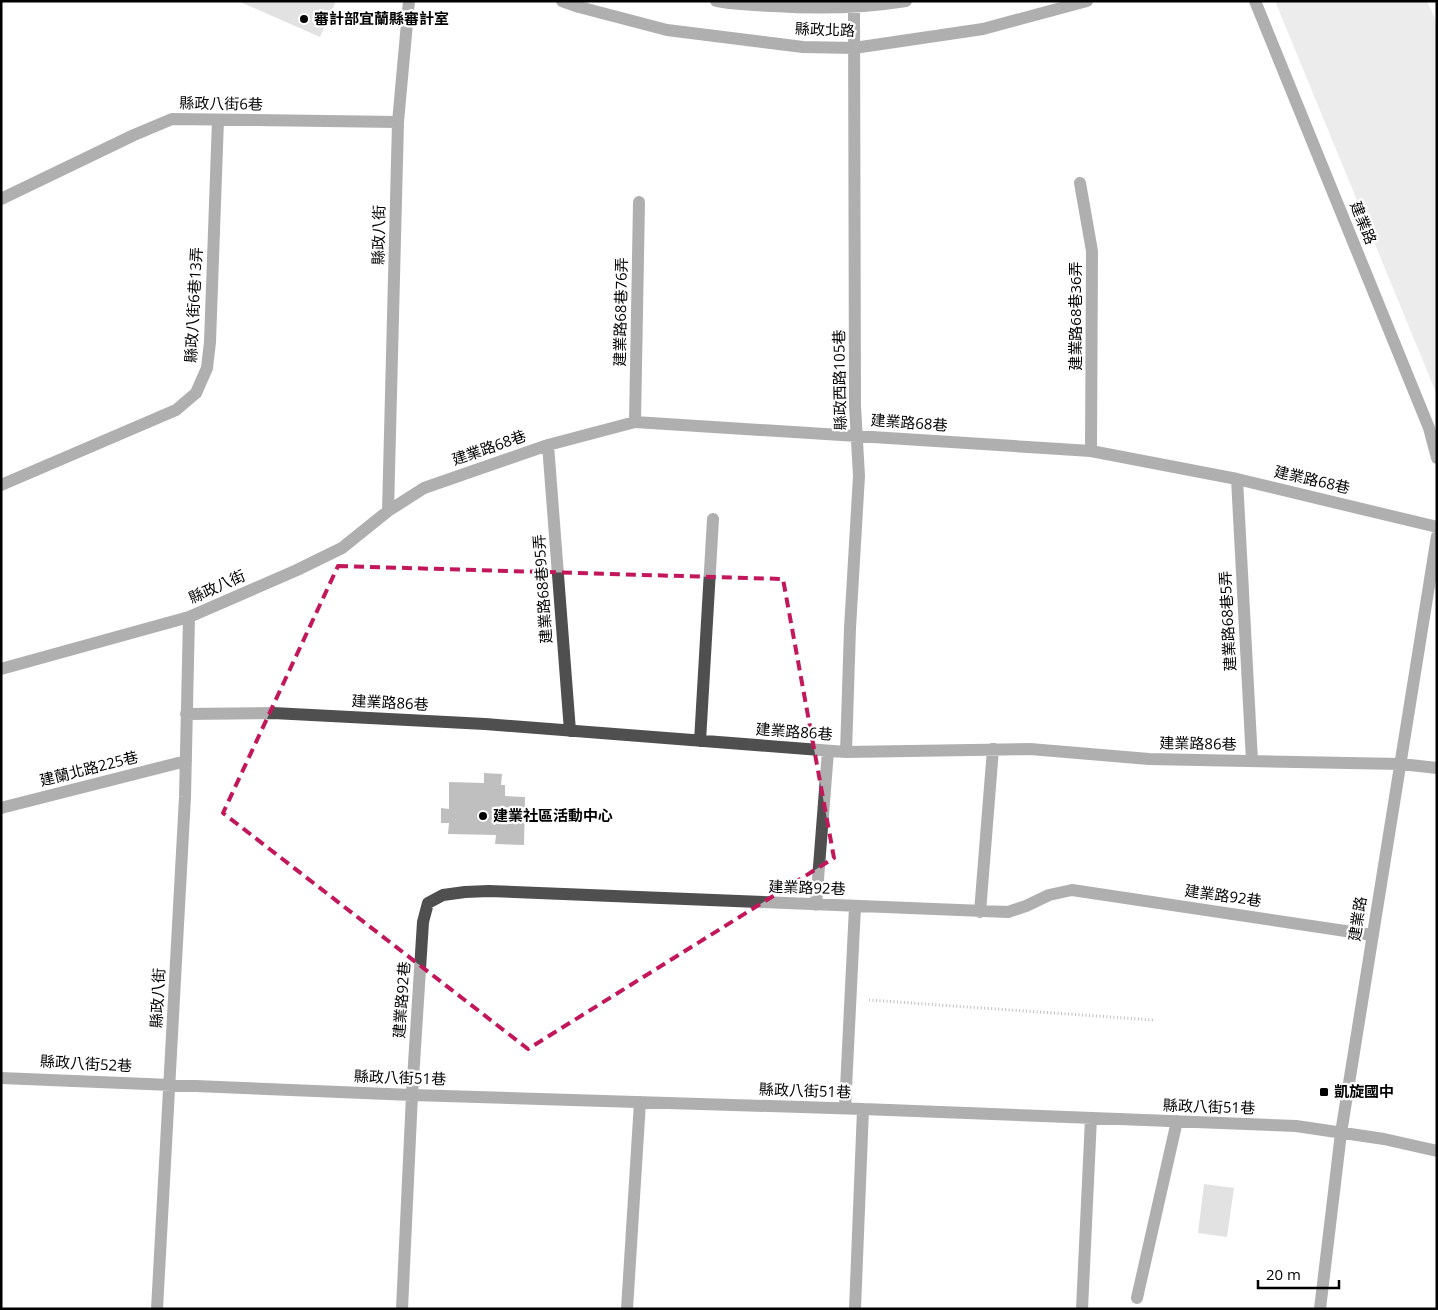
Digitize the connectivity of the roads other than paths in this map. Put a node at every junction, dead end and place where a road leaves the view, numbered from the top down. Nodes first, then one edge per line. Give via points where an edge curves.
1 (409, 1) edge
2 (562, 1) edge
3 (716, 1) edge
4 (906, 1) edge
5 (1087, 1) edge
6 (1255, 1) edge
7 (854, 6) junction
8 (854, 48) junction
9 (218, 120) junction
10 (398, 122) junction
11 (1080, 183) dead end
12 (1, 199) edge
13 (639, 202) dead end
14 (635, 422) junction
15 (856, 436) junction
16 (548, 445) junction
17 (1091, 451) junction
18 (1437, 458) edge
19 (1237, 480) junction
20 (1, 485) edge
21 (388, 510) junction
22 (713, 520) dead end
23 (1437, 527) edge
24 (1437, 536) edge
25 (189, 617) junction
26 (1, 669) edge
27 (186, 714) junction
28 (570, 731) junction
29 (700, 741) junction
30 (993, 749) junction
31 (828, 751) junction
32 (846, 752) junction
33 (186, 761) junction
34 (1252, 761) junction
35 (1400, 764) junction
36 (1437, 768) edge
37 (1, 808) edge
38 (816, 905) junction
39 (855, 907) junction
40 (980, 912) junction
41 (1372, 935) junction
42 (1, 1078) edge
43 (169, 1084) junction
44 (412, 1095) junction
45 (640, 1102) junction
46 (845, 1108) junction
47 (863, 1109) junction
48 (1091, 1118) junction
49 (1177, 1121) junction
50 (1341, 1133) junction
51 (1437, 1151) edge
52 (1137, 1298) dead end
53 (157, 1309) edge
54 (402, 1309) edge
55 (627, 1309) edge
56 (855, 1309) edge
57 (1082, 1309) edge
58 (1320, 1309) edge

1 - 10 street, 縣政八街
2 - 8 street, 縣政北路 via 667,30 802,47
3 - 7 street, 縣政北路 via 817,9
4 - 7 street, 縣政北路
5 - 8 street, 縣政北路 via 983,29
6 - 18 street, 建業路 via 1425,419
7 - 8 street, 縣政西路105巷
8 - 15 street, 縣政西路105巷
9 - 10 street, 縣政八街6巷
9 - 12 street, 縣政八街6巷 via 172,120
9 - 20 street, 縣政八街6巷13弄 via 210,342 207,368 196,392 176,410
10 - 21 street, 縣政八街
11 - 17 street, 建業路68巷36弄 via 1092,251
13 - 14 street, 建業路68巷76弄
14 - 15 street, 建業路68巷
14 - 16 street, 建業路68巷
15 - 17 street, 建業路68巷
15 - 32 street, 縣政西路105巷 via 859,476
16 - 21 street, 建業路68巷 via 424,488
16 - 28 street, 建業路68巷95弄
17 - 19 street, 建業路68巷
19 - 23 street, 建業路68巷
19 - 34 street, 建業路68巷5弄
21 - 25 street, 縣政八街 via 342,548
22 - 29 street
24 - 35 street, 建業路
25 - 26 street
25 - 27 street, 縣政八街
27 - 28 street, 建業路86巷 via 273,714
27 - 33 street, 縣政八街
28 - 29 street, 建業路86巷
29 - 31 street, 建業路86巷
30 - 32 street, 建業路86巷
30 - 34 street, 建業路86巷 via 1149,759
30 - 40 street
31 - 32 street, 建業路86巷
31 - 38 street
33 - 37 street, 建蘭北路225巷
33 - 43 street, 縣政八街
34 - 35 street, 建業路86巷
35 - 36 street, 建業路86巷
35 - 41 street, 建業路
38 - 39 street, 建業路92巷
38 - 44 street, 建業路92巷 via 489,891 443,895 428,903 423,922
39 - 40 street, 建業路92巷
39 - 46 street
40 - 41 street, 建業路92巷 via 1008,912 1049,895 1072,890
41 - 50 street, 建業路
42 - 43 street, 縣政八街52巷
43 - 44 street, 縣政八街51巷
43 - 53 street, 縣政八街
44 - 45 street, 縣政八街51巷
44 - 54 street, 建業路92巷
45 - 46 street, 縣政八街51巷
45 - 55 street
46 - 47 street, 縣政八街51巷
47 - 48 street, 縣政八街51巷
47 - 56 street
48 - 49 street, 縣政八街51巷
48 - 57 street
49 - 50 street, 縣政八街51巷 via 1296,1126
49 - 52 street
50 - 51 street, 縣政八街51巷
50 - 58 street, 建業路

